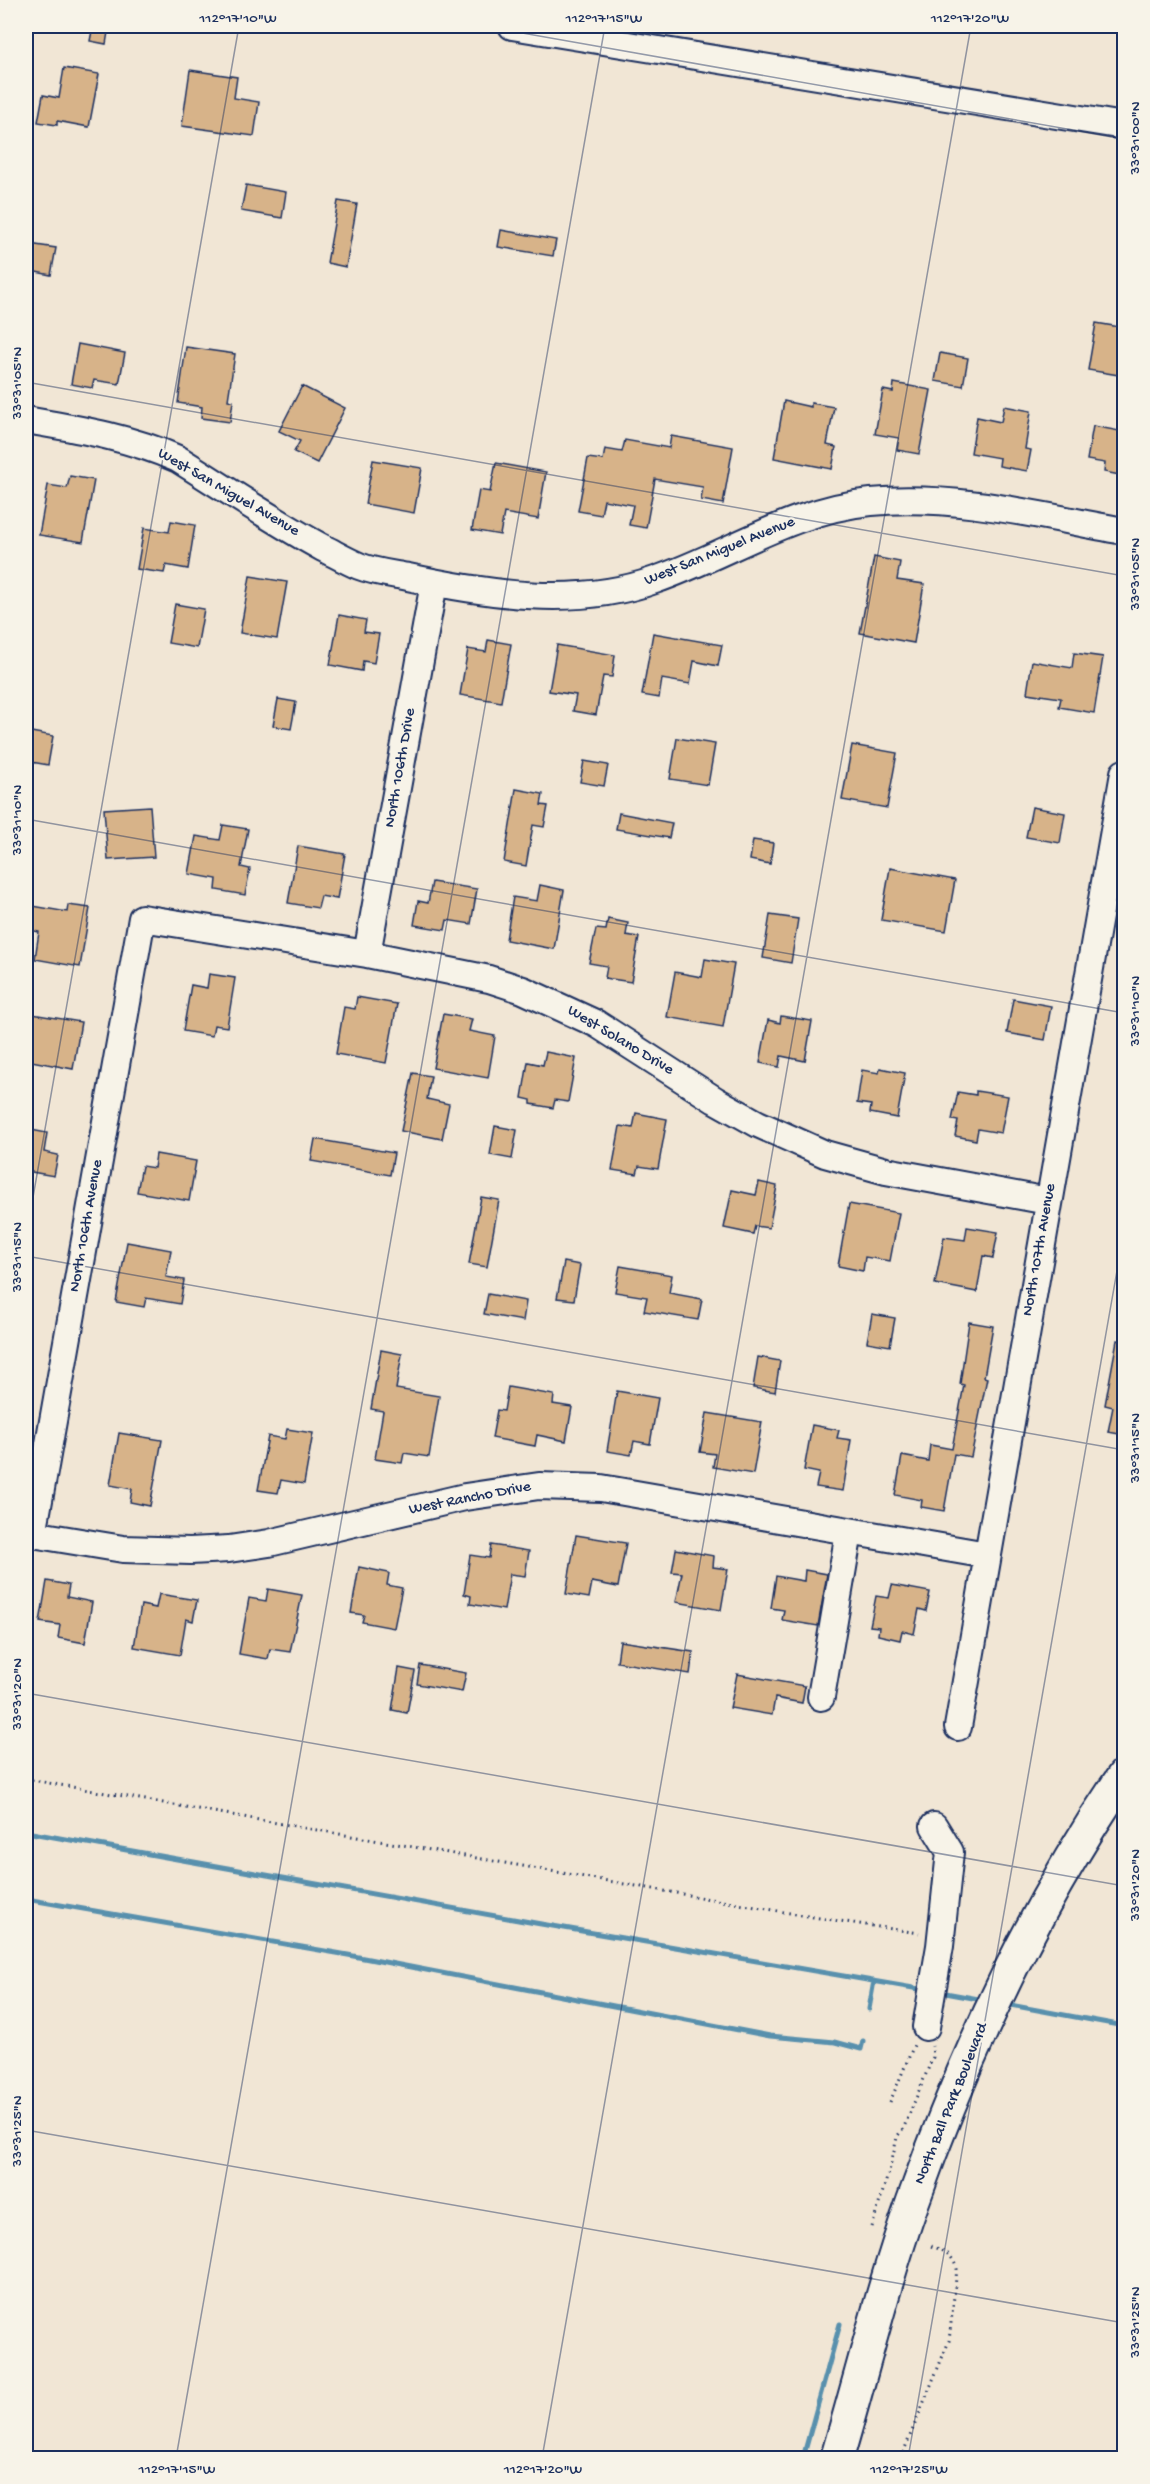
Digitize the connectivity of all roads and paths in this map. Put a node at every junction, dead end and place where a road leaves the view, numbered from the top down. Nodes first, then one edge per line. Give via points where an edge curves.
1 (512, 26) edge
2 (1125, 126) edge
3 (26, 420) edge
4 (1125, 531) edge
5 (434, 583) junction
6 (1125, 773) edge
7 (141, 918) joint
8 (367, 954) junction
9 (1048, 1201) junction
10 (849, 1532) junction
11 (29, 1534) edge
12 (987, 1555) junction
13 (821, 1697) dead end
14 (958, 1727) dead end
15 (1125, 1775) edge
16 (26, 1779) edge
17 (934, 1826) dead end
18 (940, 1942) junction
19 (926, 2027) junction
20 (890, 2102) dead end
21 (872, 2227) dead end
22 (931, 2246) dead end
23 (837, 2458) edge
24 (901, 2458) edge

1 - 2 street
3 - 5 street, West San Miguel Avenue via 113,435 158,450 291,531 360,567
4 - 5 street, West San Miguel Avenue via 952,501 871,502 795,520 682,570 596,595 519,593
5 - 8 street, North 106th Drive
6 - 9 street, North 107th Avenue
7 - 8 street, West Solano Drive
7 - 11 street, North 106th Avenue
8 - 9 street, West Solano Drive via 489,979 567,1009 627,1042 715,1100 825,1154 886,1170
9 - 12 street, North 107th Avenue
10 - 11 street, West Rancho Drive via 601,1488 539,1486 465,1497 229,1549 123,1549
10 - 12 street, West Rancho Drive
10 - 13 street
12 - 14 street, North 107th Avenue
15 - 23 main road, North Ball Park Boulevard via 1033,1927 970,2055 901,2236
16 - 18 path
17 - 18 street via 950,1852
18 - 19 street
19 - 20 path via 918,2035
19 - 21 path via 933,2056 897,2137
22 - 24 path via 953,2258 957,2269 949,2341

